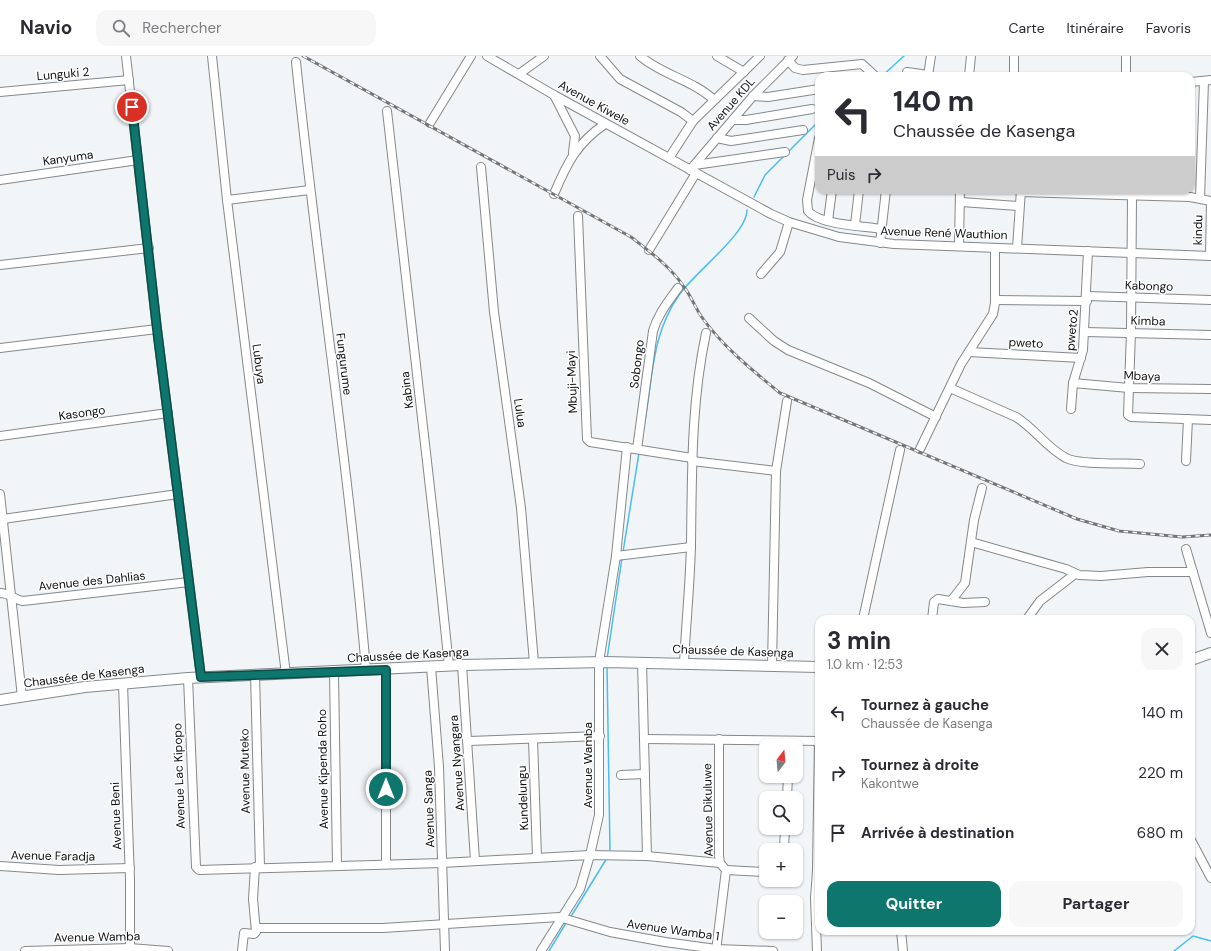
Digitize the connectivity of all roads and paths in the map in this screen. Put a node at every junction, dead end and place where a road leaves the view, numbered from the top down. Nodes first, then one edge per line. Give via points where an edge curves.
1 (126, 56) edge
2 (212, 56) edge
3 (471, 56) edge
4 (487, 56) edge
5 (544, 56) edge
6 (600, 56) edge
7 (640, 56) edge
8 (717, 56) edge
9 (760, 56) edge
10 (931, 56) edge
11 (971, 56) edge
12 (1014, 56) edge
13 (1126, 56) edge
14 (790, 58) edge
15 (296, 62) dead end
16 (744, 72) junction
17 (871, 72) edge
18 (928, 72) edge
19 (969, 72) edge
20 (1014, 72) edge
21 (1126, 72) edge
22 (519, 74) junction
23 (129, 80) junction
24 (1208, 80) edge
25 (1195, 82) edge
26 (815, 90) edge
27 (0, 92) edge
28 (554, 96) junction
29 (753, 96) junction
30 (714, 100) junction
31 (812, 109) dead end
32 (387, 111) dead end
33 (733, 120) junction
34 (693, 121) junction
35 (430, 123) dead end
36 (605, 124) junction
37 (803, 130) dead end
38 (717, 138) junction
39 (785, 152) dead end
40 (573, 153) junction
41 (668, 158) junction
42 (138, 160) junction
43 (815, 161) edge
44 (481, 166) dead end
45 (694, 169) junction
46 (0, 180) edge
47 (310, 190) junction
48 (554, 194) dead end
49 (831, 194) edge
50 (859, 194) edge
51 (885, 194) edge
52 (960, 194) edge
53 (1020, 194) edge
54 (1125, 194) edge
55 (1132, 196) junction
56 (1200, 198) junction
57 (227, 200) junction
58 (1211, 201) edge
59 (961, 202) junction
60 (1019, 206) junction
61 (578, 216) dead end
62 (828, 221) junction
63 (789, 222) junction
64 (855, 225) junction
65 (881, 228) junction
66 (880, 243) junction
67 (959, 246) junction
68 (149, 248) junction
69 (996, 248) junction
70 (1017, 248) junction
71 (649, 250) dead end
72 (1088, 251) junction
73 (1132, 252) junction
74 (1210, 256) edge
75 (0, 265) edge
76 (761, 274) dead end
77 (678, 288) dead end
78 (1087, 298) junction
79 (1132, 298) junction
80 (995, 300) junction
81 (1211, 300) edge
82 (750, 318) dead end
83 (157, 329) junction
84 (1085, 332) junction
85 (1131, 332) junction
86 (706, 333) dead end
87 (1211, 335) edge
88 (0, 348) edge
89 (968, 352) junction
90 (1081, 358) junction
91 (1073, 383) junction
92 (950, 388) junction
93 (1129, 388) junction
94 (1211, 389) edge
95 (787, 401) dead end
96 (1071, 409) dead end
97 (168, 413) junction
98 (936, 417) junction
99 (1188, 419) junction
100 (1211, 420) edge
101 (0, 436) edge
102 (627, 447) junction
103 (637, 449) junction
104 (920, 449) dead end
105 (900, 450) dead end
106 (692, 460) junction
107 (1186, 461) dead end
108 (1140, 464) dead end
109 (776, 471) junction
110 (982, 488) dead end
111 (0, 494) edge
112 (178, 494) junction
113 (3, 520) junction
114 (971, 542) junction
115 (691, 547) junction
116 (1186, 549) dead end
117 (616, 556) junction
118 (1193, 572) junction
119 (1075, 574) junction
120 (189, 582) junction
121 (0, 592) edge
122 (11, 595) junction
123 (951, 602) junction
124 (985, 602) dead end
125 (864, 615) edge
126 (933, 615) edge
127 (1030, 615) edge
128 (1211, 633) edge
129 (1211, 653) edge
130 (1195, 659) edge
131 (605, 662) junction
132 (642, 662) junction
133 (534, 663) junction
134 (684, 663) junction
135 (462, 665) junction
136 (772, 665) junction
137 (449, 666) junction
138 (815, 667) edge
139 (431, 668) junction
140 (366, 670) junction
141 (386, 670) junction
142 (334, 672) junction
143 (255, 674) junction
144 (286, 674) junction
145 (201, 677) junction
146 (188, 678) junction
147 (123, 684) junction
148 (22, 697) junction
149 (0, 700) edge
150 (600, 736) junction
151 (533, 739) junction
152 (644, 739) junction
153 (719, 739) junction
154 (469, 741) junction
155 (759, 741) edge
156 (815, 741) edge
157 (803, 742) edge
158 (645, 774) junction
159 (621, 775) dead end
160 (1195, 848) edge
161 (590, 855) junction
162 (647, 856) junction
163 (537, 857) junction
164 (475, 860) junction
165 (442, 863) junction
166 (720, 863) junction
167 (386, 864) junction
168 (0, 866) edge
169 (337, 866) junction
170 (257, 867) junction
171 (130, 868) junction
172 (726, 870) junction
173 (759, 872) edge
174 (1211, 878) edge
175 (567, 919) junction
176 (445, 924) junction
177 (256, 928) junction
178 (816, 935) edge
179 (902, 935) edge
180 (130, 948) junction
181 (158, 950) edge
182 (716, 950) edge
183 (25, 951) edge
184 (168, 951) edge
185 (242, 951) edge
186 (445, 951) edge
187 (541, 951) edge
188 (773, 951) edge
189 (817, 951) edge
190 (903, 951) edge

1 - 23 street
2 - 57 street, Lubuya
3 - 35 street
4 - 22 street, Avenue Kiwele
5 - 22 street
6 - 34 street via 620,79 682,112
7 - 30 street
8 - 16 street
9 - 16 street
10 - 18 street
11 - 19 street
12 - 20 street
13 - 21 street
14 - 17 street via 795,68 803,70 862,64
14 - 29 street, Avenue KDL
15 - 47 street, Fungurume
16 - 30 street
22 - 28 street, Avenue Kiwele
23 - 27 street, Lunguki 2
23 - 42 street
24 - 25 street
24 - 56 street
26 - 29 street via 768,97
28 - 36 street, Avenue Kiwele
28 - 40 street via 575,136
29 - 33 street, Avenue KDL
30 - 34 street
31 - 33 street
32 - 137 street, Kabina
33 - 38 street, Avenue KDL
34 - 41 street
36 - 40 street via 592,133
36 - 41 street, Avenue Kiwele
37 - 38 street via 731,141
38 - 45 street, Avenue KDL
39 - 45 street
40 - 48 street
41 - 45 street, Avenue Kiwele
42 - 46 street, Kanyuma
42 - 68 street
43 - 62 street via 807,208 815,217
44 - 133 street, Lulua via 494,312 521,508
45 - 63 street, Avenue René Wauthion
45 - 71 street, Avenue KDL
47 - 57 street
47 - 140 street, Fungurume via 354,537
49 - 62 street
50 - 64 street
51 - 65 street
52 - 59 street
53 - 60 street, kindu
54 - 55 street, kindu
55 - 56 street, kindu
55 - 73 street
56 - 58 street, kindu
57 - 144 street, Lubuya
58 - 74 street, kindu
59 - 60 street
59 - 67 street
60 - 70 street, kindu
61 - 102 street, Mbuji-Mayi via 586,437 590,442
62 - 64 street
63 - 66 street, Avenue René Wauthion via 839,237
63 - 76 street via 780,252
64 - 65 street
65 - 66 street
66 - 67 street, Avenue René Wauthion
67 - 69 street, Avenue René Wauthion
68 - 75 street
68 - 83 street
69 - 70 street, Avenue René Wauthion
69 - 80 street
70 - 72 street, Avenue René Wauthion
72 - 73 street, Avenue René Wauthion
72 - 78 street, pweto2
73 - 74 street, Avenue René Wauthion
73 - 79 street
77 - 103 street, Sobongo via 656,320 653,331
78 - 79 street, Kabongo
78 - 80 street, Kabongo
78 - 84 street, pweto2
79 - 81 street, Kabongo
79 - 85 street
80 - 89 street via 994,314
82 - 98 street via 774,341 788,350 869,383
83 - 88 street
83 - 97 street
84 - 85 street, Kimba
84 - 90 street, pweto2
85 - 87 street, Kimba
85 - 93 street
86 - 106 street via 696,390
89 - 90 street, pweto
89 - 92 street
90 - 91 street, pweto2
91 - 93 street, Mbaya
91 - 96 street, pweto2
92 - 98 street
92 - 108 street via 1026,423 1047,444 1068,459
93 - 94 street, Mbaya
93 - 99 street via 1130,417
95 - 109 street
97 - 101 street, Kasongo
97 - 112 street
98 - 104 street
99 - 100 street
99 - 107 street
102 - 103 street, Mbuji-Mayi
102 - 117 street, Avenue Wamba
103 - 106 street, Mbuji-Mayi
105 - 125 street
106 - 109 street, Mbuji-Mayi
106 - 115 street
109 - 136 street
110 - 114 street
111 - 113 street
112 - 113 street
112 - 120 street
113 - 122 street
114 - 119 street via 1066,569
114 - 123 street via 965,583
115 - 117 street
115 - 134 street
116 - 118 street
117 - 131 street, Avenue Wamba
118 - 119 street via 1101,576
118 - 128 street
119 - 127 street via 1040,601
120 - 122 street, Avenue des Dahlias via 23,601
120 - 145 street
121 - 122 street, Avenue des Dahlias
122 - 148 street
123 - 124 street
123 - 126 street via 936,600
129 - 130 main road
131 - 132 main road, Chaussée de Kasenga
131 - 133 main road, Chaussée de Kasenga
131 - 150 street, Avenue Wamba
132 - 134 main road, Chaussée de Kasenga
132 - 152 street
133 - 135 main road, Chaussée de Kasenga
134 - 136 main road, Chaussée de Kasenga
135 - 137 main road, Chaussée de Kasenga
135 - 154 street, Avenue Nyangara
136 - 138 main road, Chaussée de Kasenga
137 - 139 main road, Chaussée de Kasenga
139 - 141 main road, Chaussée de Kasenga
139 - 165 street, Avenue Sanga via 440,767
140 - 141 main road, Chaussée de Kasenga
140 - 142 main road, Chaussée de Kasenga
141 - 167 street
142 - 144 main road, Chaussée de Kasenga
142 - 169 street, Avenue Kipenda Roho
143 - 144 main road, Chaussée de Kasenga
143 - 145 main road, Chaussée de Kasenga
143 - 170 street, Avenue Muteko
145 - 146 main road, Chaussée de Kasenga
146 - 147 main road, Chaussée de Kasenga
146 - 170 street, Avenue Lac Kipopo via 196,867 200,870
147 - 148 main road, Chaussée de Kasenga
147 - 171 street, Avenue Beni
148 - 149 main road, Chaussée de Kasenga
150 - 151 street
150 - 161 street, Avenue Wamba via 600,807
151 - 154 street
151 - 163 street, Kundelungu
152 - 153 street
152 - 158 street
153 - 155 street
153 - 166 street, Avenue Dikuluwe
154 - 164 street, Avenue Nyangara
156 - 157 street
158 - 159 street
158 - 162 street
160 - 174 street
161 - 162 street
161 - 163 street
161 - 175 street, Avenue Wamba
162 - 166 street
163 - 164 street
164 - 165 street
165 - 167 street
165 - 176 street, Avenue Sanga
166 - 172 street, Avenue Dikuluwe
167 - 169 street
168 - 171 street, Avenue Faradja via 59,870
169 - 170 street
170 - 177 street, Avenue Muteko via 253,899
171 - 180 street, Avenue Beni
172 - 173 street
172 - 182 street, Avenue Dikuluwe
175 - 176 street
175 - 182 street, Avenue Wamba 1 via 610,932
175 - 187 street, Avenue Wamba
176 - 177 street via 345,929
176 - 186 street, Avenue Sanga
177 - 185 street via 254,934 244,933
178 - 189 street
179 - 190 street
180 - 181 street, Avenue Wamba
180 - 183 street, Avenue Wamba
181 - 184 street, Avenue Wamba
182 - 188 street, Avenue Wamba 1

